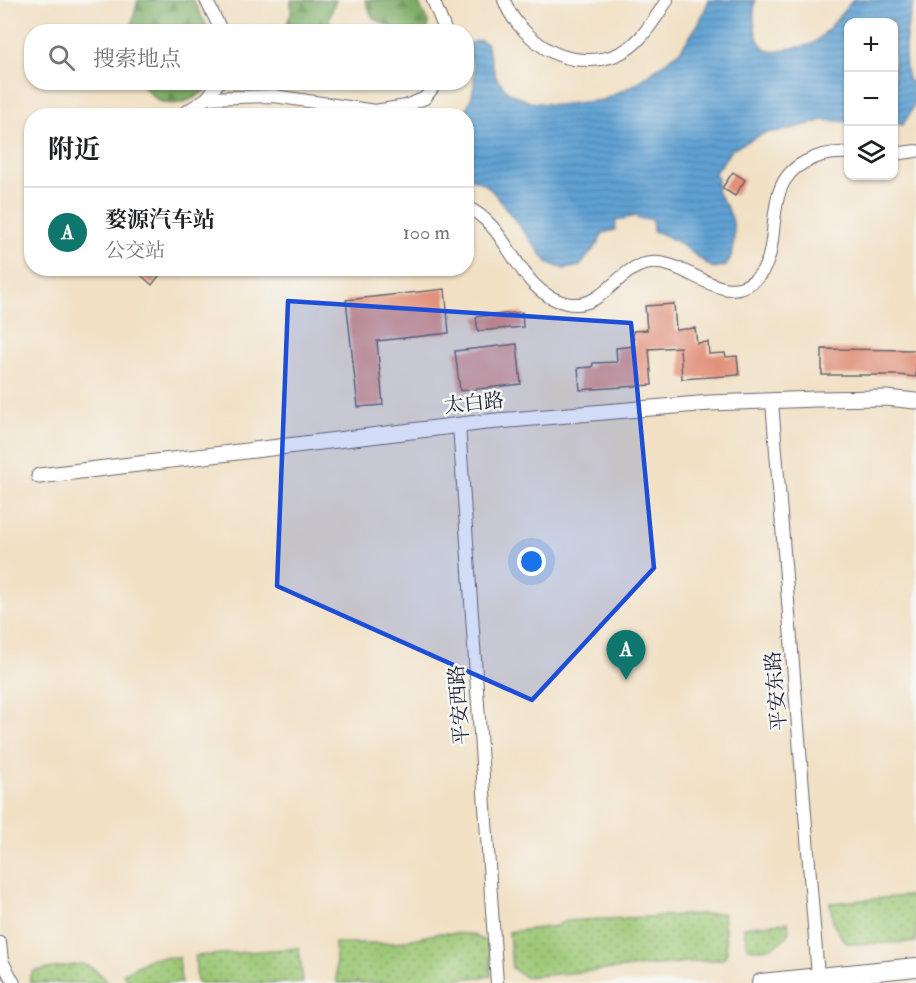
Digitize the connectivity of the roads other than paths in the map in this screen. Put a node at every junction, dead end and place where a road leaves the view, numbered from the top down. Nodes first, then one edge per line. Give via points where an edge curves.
1 (206, 0) edge
2 (433, 0) edge
3 (504, 0) edge
4 (667, 0) edge
5 (218, 24) edge
6 (443, 24) edge
7 (213, 90) edge
8 (431, 90) edge
9 (207, 98) junction
10 (192, 108) edge
11 (355, 108) edge
12 (394, 108) edge
13 (916, 151) edge
14 (844, 152) edge
15 (898, 153) edge
16 (474, 211) edge
17 (916, 401) edge
18 (772, 402) junction
19 (459, 425) junction
20 (39, 476) dead end
21 (0, 943) edge
22 (916, 967) edge
23 (818, 976) junction
24 (14, 983) edge
25 (496, 983) edge
26 (761, 983) edge

1 - 5 street
2 - 6 street
3 - 4 street via 521,28 550,52 587,61 620,52 639,40
7 - 9 street
8 - 12 street via 425,98
9 - 10 street
9 - 11 street via 274,96
13 - 15 street
14 - 16 street via 816,156 797,166 776,198 768,259 753,282 730,291 679,267 652,263 632,270 598,298 566,303 539,290 495,227
17 - 18 street, 太白路 via 886,398
18 - 19 street, 太白路 via 710,403
18 - 23 street, 平安东路
19 - 20 street, 太白路
19 - 25 street, 平安西路
21 - 24 street via 2,961
22 - 23 main road
23 - 26 main road

